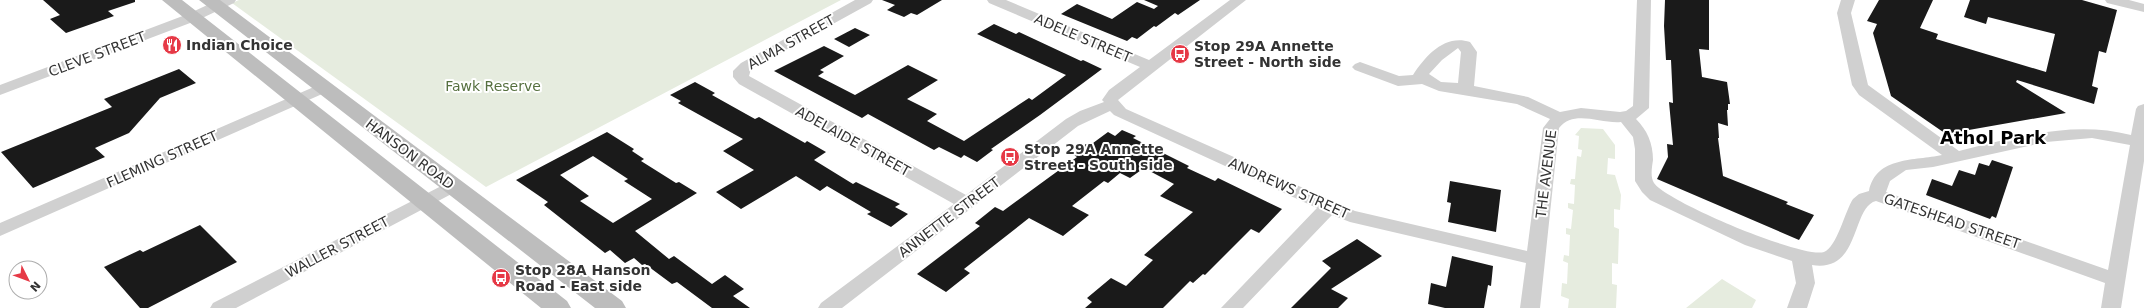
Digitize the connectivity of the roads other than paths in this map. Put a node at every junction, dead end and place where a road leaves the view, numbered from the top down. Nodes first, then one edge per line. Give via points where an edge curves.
1 (171, 0) edge
2 (866, 0) edge
3 (994, 0) edge
4 (1239, 0) edge
5 (1644, 0) edge
6 (1848, 0) edge
7 (2112, 0) edge
8 (217, 2) edge
9 (2144, 8) edge
10 (193, 17) junction
11 (1150, 66) junction
12 (1360, 68) dead end
13 (741, 77) joint
14 (1423, 79) junction
15 (323, 88) junction
16 (1466, 88) junction
17 (0, 90) edge
18 (296, 99) junction
19 (1116, 108) junction
20 (2144, 109) edge
21 (1559, 117) junction
22 (1626, 117) junction
23 (2139, 142) junction
24 (1955, 156) junction
25 (2140, 164) edge
26 (453, 186) junction
27 (1876, 195) junction
28 (424, 201) junction
29 (966, 203) junction
30 (1329, 208) junction
31 (0, 230) edge
32 (1800, 257) junction
33 (1536, 259) junction
34 (2116, 280) junction
35 (220, 308) edge
36 (558, 308) edge
37 (613, 308) edge
38 (828, 308) edge
39 (1231, 308) edge
40 (1530, 308) edge
41 (1796, 308) edge
42 (2111, 308) edge

1 - 10 main road, HANSON ROAD
2 - 13 street, ALMA STREET via 746,66 741,71
3 - 11 street, ADELE STREET
4 - 11 street
5 - 22 street via 1643,101 1637,113
6 - 24 street via 1844,13 1860,85 1864,92
7 - 9 street
8 - 10 street, CLEVE STREET
8 - 15 main road, HANSON ROAD
10 - 17 street, CLEVE STREET
10 - 18 main road, HANSON ROAD
11 - 19 street via 1115,93 1110,100
12 - 14 street via 1398,81
13 - 29 street, ADELAIDE STREET
14 - 16 street via 1438,86
14 - 16 street via 1423,70 1447,46 1457,44 1469,52
15 - 18 street, FLEMING STREET
15 - 26 main road, HANSON ROAD
16 - 21 street via 1522,100
18 - 28 main road, HANSON ROAD
18 - 31 street, FLEMING STREET
19 - 29 street, ANNETTE STREET via 1079,117 1066,125 1051,140
19 - 30 street, ANDREWS STREET
20 - 23 street
21 - 22 street, THE AVENUE via 1576,114
21 - 33 street, THE AVENUE via 1551,128
22 - 32 street, GATESHEAD STREET via 1643,144 1644,182 1653,193 1671,204 1780,252
23 - 24 street via 2105,134 2086,133 1999,145
23 - 25 street
24 - 27 street via 1896,168 1881,180
25 - 34 street
26 - 28 street, WALLER STREET
26 - 37 main road, HANSON ROAD via 502,226
27 - 32 street, GATESHEAD STREET via 1859,203 1835,253 1821,259
27 - 34 street, GATESHEAD STREET
28 - 35 street, WALLER STREET
28 - 36 main road, HANSON ROAD
29 - 38 street, ANNETTE STREET
30 - 33 street, ANDREWS STREET via 1350,216
30 - 39 street
32 - 41 street via 1806,272 1806,281
33 - 40 street, THE AVENUE
34 - 42 street

